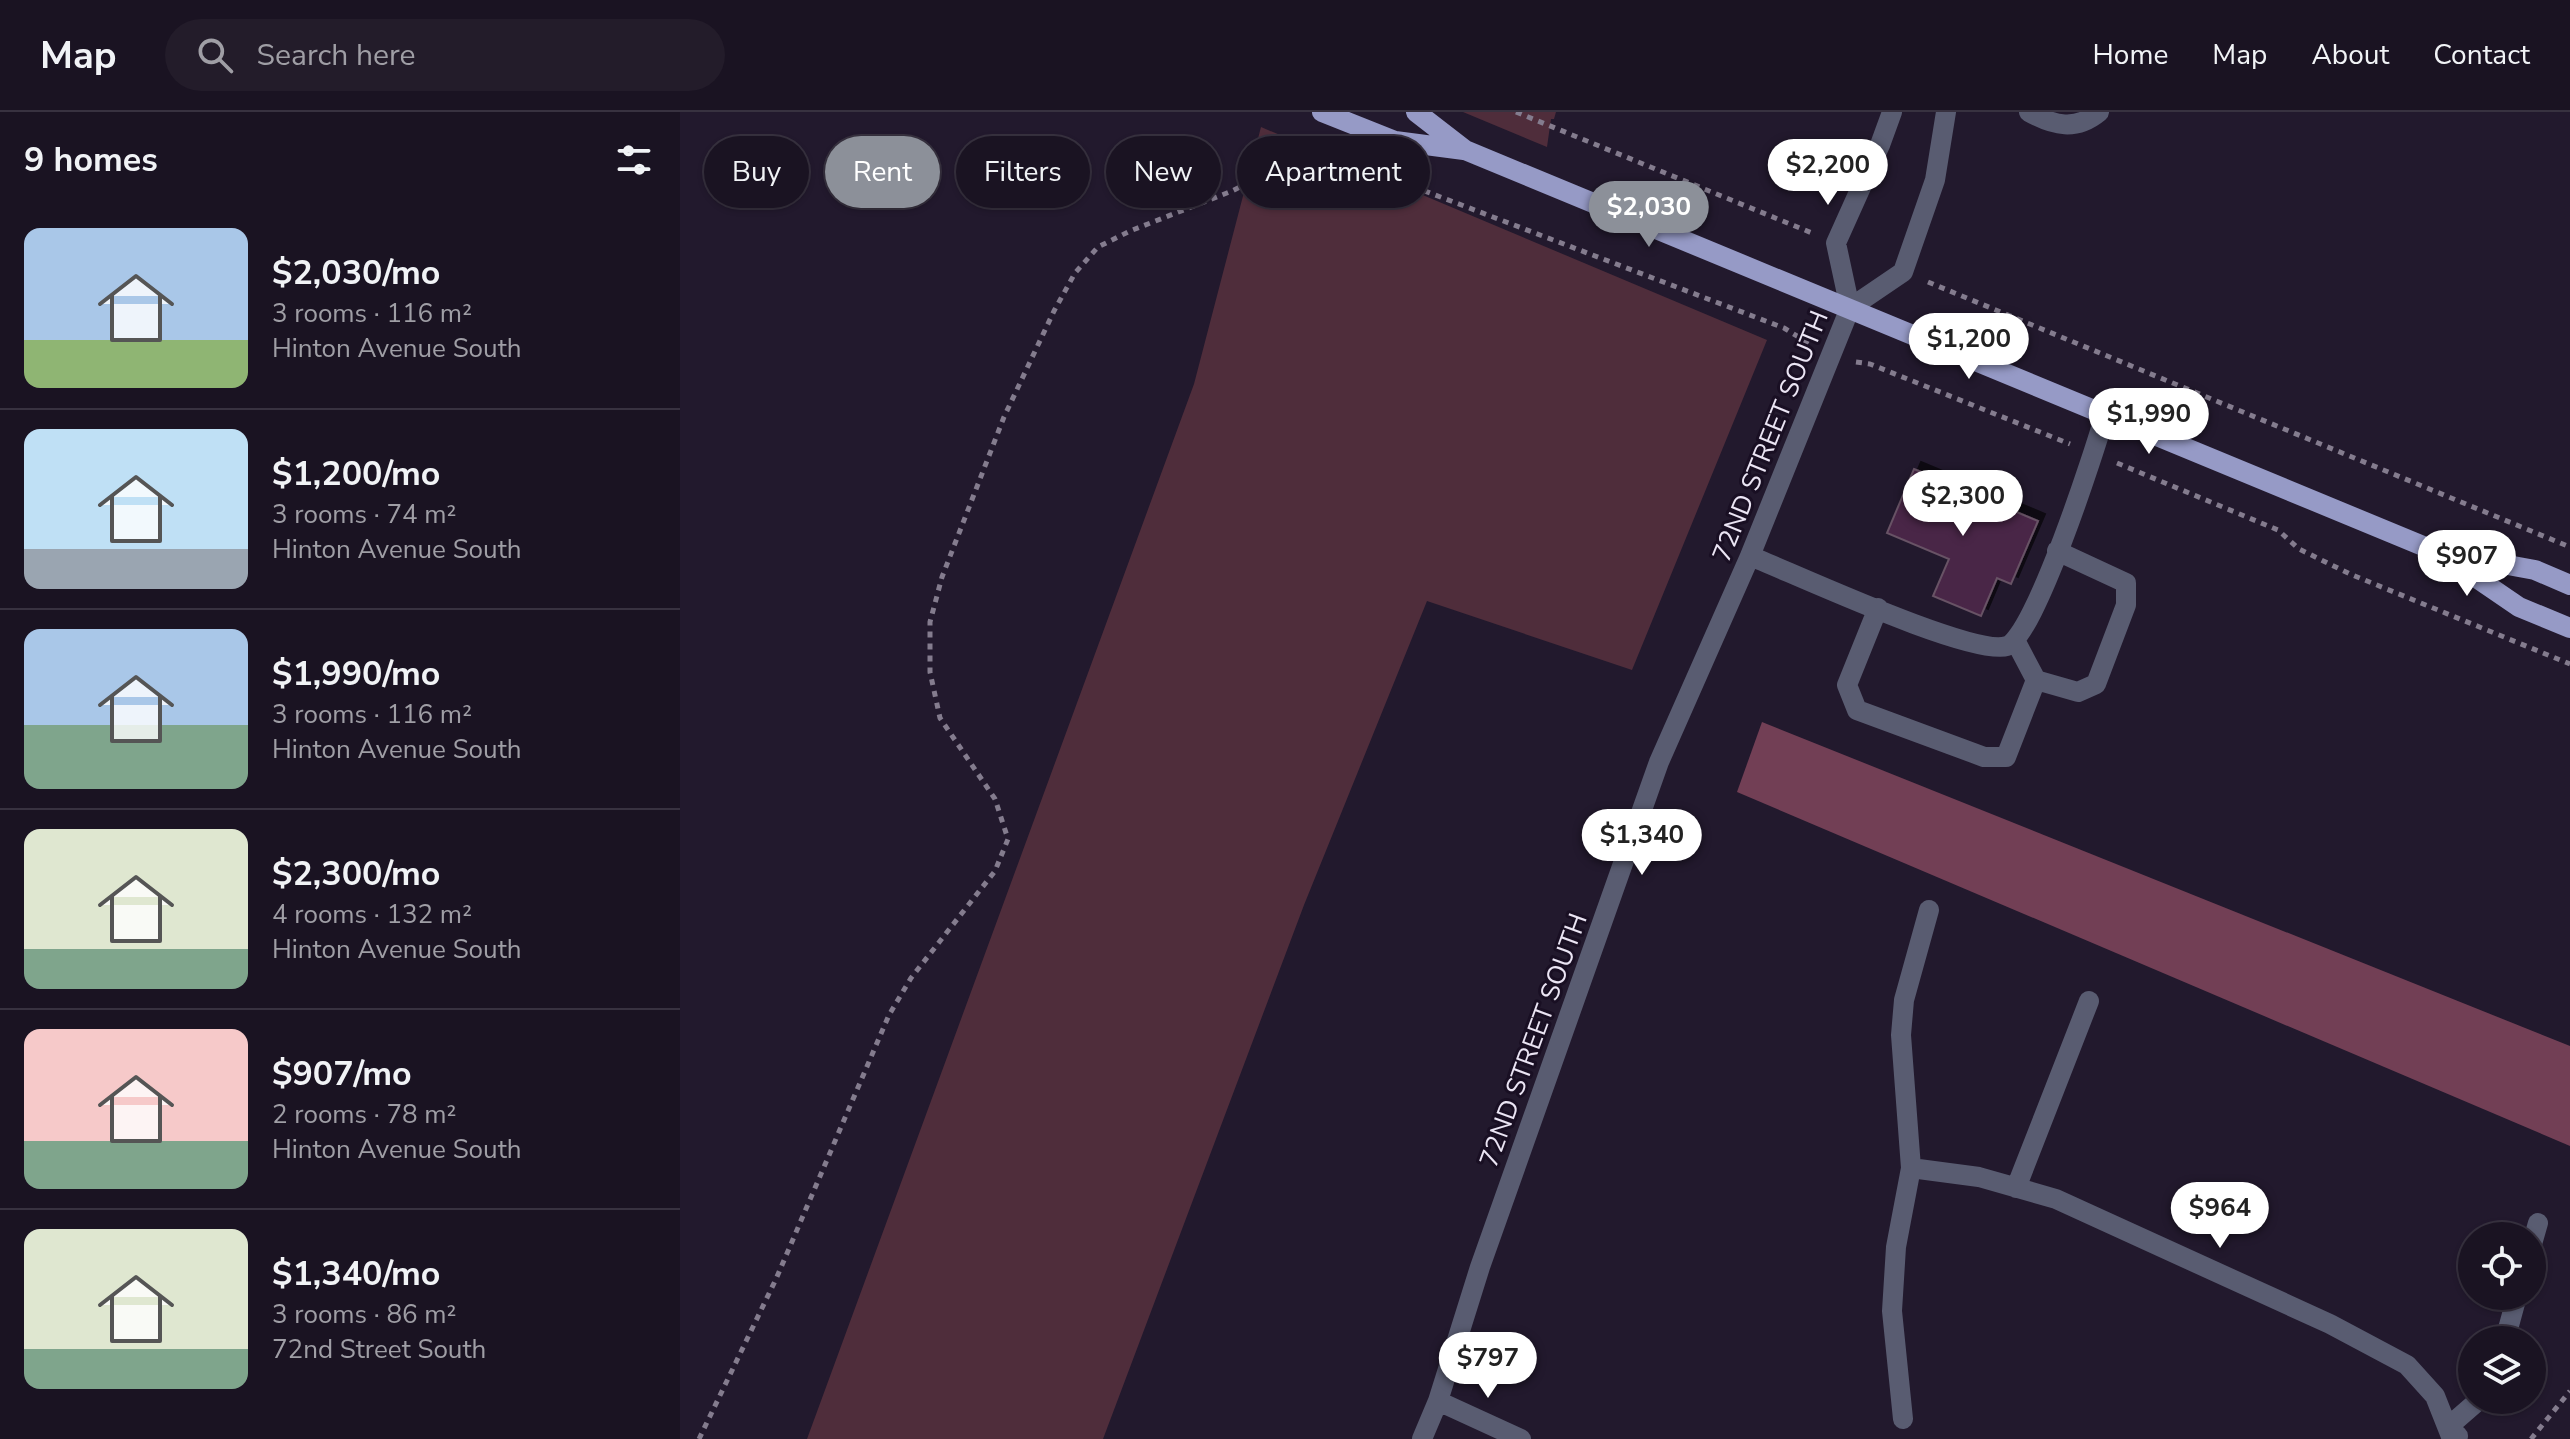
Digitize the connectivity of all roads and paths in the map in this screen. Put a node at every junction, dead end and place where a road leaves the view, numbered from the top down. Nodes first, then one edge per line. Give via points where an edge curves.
1 (1322, 112) edge
2 (1416, 112) edge
3 (1516, 112) edge
4 (1892, 112) edge
5 (1946, 112) edge
6 (2029, 112) edge
7 (2099, 112) edge
8 (1465, 150) junction
9 (1802, 228) dead end
10 (1938, 286) dead end
11 (1850, 308) junction
12 (1830, 357) junction
13 (2105, 414) junction
14 (2095, 454) junction
15 (2570, 547) edge
16 (2057, 551) junction
17 (2440, 553) junction
18 (1750, 556) junction
19 (2570, 585) edge
20 (1878, 608) junction
21 (2570, 628) edge
22 (2016, 642) junction
23 (2570, 664) edge
24 (2036, 680) junction
25 (1929, 910) dead end
26 (2089, 1001) dead end
27 (1911, 1168) junction
28 (2016, 1188) junction
29 (2570, 1391) edge
30 (1438, 1401) junction
31 (2469, 1414) edge
32 (1903, 1419) dead end
33 (2454, 1435) edge
34 (699, 1439) edge
35 (1422, 1439) edge
36 (1521, 1439) edge
37 (2531, 1439) edge

1 - 8 main road via 1395,141
2 - 8 main road
3 - 9 path
4 - 11 street, 72ND STREET SOUTH via 1836,243
5 - 11 street, 72ND STREET SOUTH via 1935,180 1903,272
6 - 7 street via 2066,125 2080,124
8 - 11 main road
10 - 15 path
11 - 12 street, 72ND STREET SOUTH
11 - 13 main road
12 - 14 path via 1870,364
12 - 18 street, 72ND STREET SOUTH
12 - 34 path via 1784,328 1333,156 1286,164 1098,247 1075,273 1004,417 930,622 930,672 940,718 995,799 1008,839 995,871 911,978 889,1015 776,1279
13 - 14 street
13 - 17 main road
14 - 16 street
14 - 23 path via 2278,530 2299,549 2350,574
16 - 22 street
16 - 24 street via 2126,583 2126,605 2096,684 2078,692
17 - 19 main road via 2535,570
17 - 21 main road via 2519,607
18 - 20 street
18 - 30 street, 72ND STREET SOUTH via 1659,762 1480,1267
20 - 22 street via 1951,639 2005,647
20 - 24 street via 1847,685 1857,710 1984,757 2006,757
22 - 24 street
25 - 27 street via 1904,1000 1901,1035
26 - 28 street
27 - 28 street
27 - 32 street via 1896,1247 1892,1311
28 - 33 street via 2056,1199 2330,1324 2407,1365 2435,1396
29 - 37 path
30 - 35 street, 72ND STREET SOUTH
30 - 36 street
31 - 33 street

